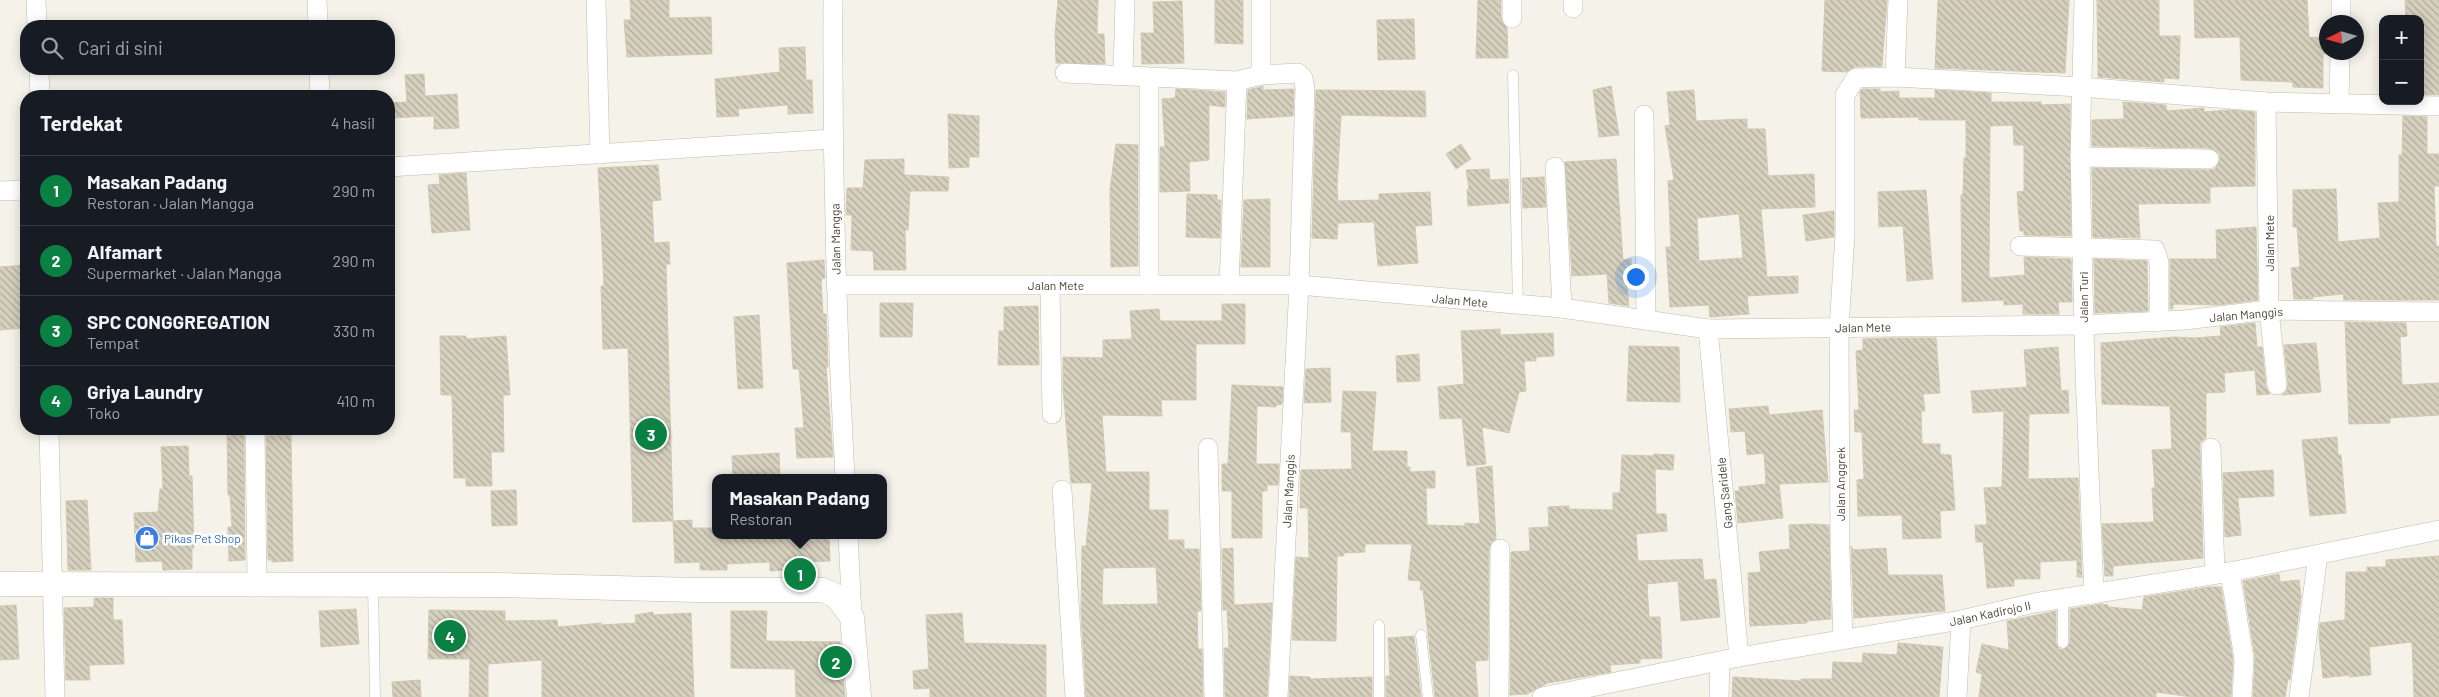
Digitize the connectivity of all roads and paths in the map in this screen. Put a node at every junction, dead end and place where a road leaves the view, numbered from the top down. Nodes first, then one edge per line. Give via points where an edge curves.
1 (36, 0) edge
2 (317, 0) edge
3 (596, 0) edge
4 (833, 0) edge
5 (1125, 0) edge
6 (1261, 0) edge
7 (1898, 0) edge
8 (2084, 0) edge
9 (2341, 0) edge
10 (2340, 15) edge
11 (37, 20) edge
12 (318, 20) edge
13 (2340, 60) edge
14 (1065, 73) dead end
15 (39, 75) edge
16 (319, 75) edge
17 (1123, 75) junction
18 (1261, 75) junction
19 (1513, 75) dead end
20 (1895, 77) junction
21 (1149, 78) junction
22 (1238, 80) junction
23 (2081, 88) junction
24 (40, 90) edge
25 (320, 90) edge
26 (2266, 102) junction
27 (2339, 104) junction
28 (2439, 106) edge
29 (1644, 115) dead end
30 (833, 139) junction
31 (600, 154) junction
32 (2080, 157) junction
33 (2209, 159) dead end
34 (395, 167) edge
35 (1556, 167) dead end
36 (20, 190) edge
37 (0, 191) edge
38 (2020, 246) dead end
39 (2083, 248) junction
40 (836, 285) junction
41 (1050, 285) junction
42 (1149, 286) junction
43 (1229, 286) junction
44 (1299, 286) junction
45 (1518, 305) junction
46 (1562, 308) junction
47 (2269, 310) junction
48 (2439, 312) edge
49 (1646, 320) junction
50 (2159, 321) junction
51 (2083, 324) junction
52 (1839, 328) junction
53 (1708, 329) junction
54 (2277, 385) dead end
55 (1052, 414) dead end
56 (49, 435) edge
57 (255, 435) edge
58 (1208, 448) dead end
59 (2211, 448) dead end
60 (845, 474) edge
61 (1062, 490) dead end
62 (2439, 530) edge
63 (848, 539) edge
64 (1500, 549) dead end
65 (2318, 555) junction
66 (2222, 573) junction
67 (52, 583) junction
68 (0, 584) edge
69 (257, 584) junction
70 (373, 584) junction
71 (2094, 594) junction
72 (2063, 599) junction
73 (852, 617) junction
74 (1961, 620) junction
75 (1379, 625) dead end
76 (1421, 635) dead end
77 (1843, 639) junction
78 (2063, 643) dead end
79 (1739, 657) junction
80 (1720, 662) junction
81 (1579, 694) edge
82 (55, 697) edge
83 (375, 697) edge
84 (859, 697) edge
85 (1074, 697) edge
86 (1214, 697) edge
87 (1278, 697) edge
88 (1379, 697) edge
89 (1428, 697) edge
90 (1499, 697) edge
91 (1542, 697) edge
92 (1719, 697) edge
93 (1957, 697) edge
94 (2242, 697) edge
95 (2299, 697) edge

1 - 11 street
2 - 12 street
3 - 31 street
4 - 30 street, Jalan Mangga
5 - 17 street
6 - 18 street
7 - 20 street
8 - 23 street, Jalan Turi
9 - 10 street
13 - 27 street
14 - 17 street
15 - 24 street
16 - 25 street
17 - 21 street
18 - 22 street
18 - 44 street, Jalan Manggis via 1298,73 1305,88
19 - 45 lane
20 - 23 street
20 - 52 street, Jalan Anggrek via 1856,78 1845,95 1845,235
21 - 22 street
21 - 42 street
22 - 43 street
23 - 26 street
23 - 32 street, Jalan Turi
26 - 27 street
26 - 47 street, Jalan Mete
27 - 28 street
29 - 49 street
30 - 31 street
30 - 40 street, Jalan Mangga
31 - 34 street
32 - 33 street
32 - 39 street, Jalan Turi
35 - 46 street
36 - 37 street
38 - 39 street
39 - 50 street via 2155,250 2159,262
39 - 51 street, Jalan Turi
40 - 41 street, Jalan Mete
40 - 60 street, Jalan Mangga
41 - 42 street, Jalan Mete
41 - 55 street
42 - 43 street, Jalan Mete
43 - 44 street, Jalan Mete
44 - 45 street, Jalan Mete
44 - 87 street, Jalan Manggis
45 - 46 street, Jalan Mete
46 - 49 street, Jalan Mete
47 - 48 street, Jalan Manggis
47 - 50 street, Jalan Manggis
47 - 54 street, Jalan Mete
49 - 53 street, Jalan Mete
50 - 51 street, Jalan Manggis
51 - 52 street, Jalan Mete
51 - 71 street, Jalan Turi
52 - 53 street, Jalan Mete
52 - 77 street, Jalan Anggrek
53 - 79 street, Gang Saridele
56 - 67 street
57 - 69 street
58 - 86 street
59 - 66 street
61 - 85 street
62 - 65 street, Jalan Kadirojo II
63 - 73 street
64 - 90 street
65 - 66 street, Jalan Kadirojo II
65 - 95 street
66 - 71 street, Jalan Kadirojo II
66 - 94 street via 2244,659
67 - 68 street
67 - 69 street
67 - 82 street
69 - 70 street
70 - 73 street via 822,590 836,596
70 - 83 lane
71 - 72 street, Jalan Kadirojo II
72 - 74 street, Jalan Kadirojo II
72 - 78 lane
73 - 84 street
74 - 77 street, Jalan Kadirojo II
74 - 93 street
75 - 88 lane
76 - 89 lane
77 - 79 street, Jalan Kadirojo II
79 - 80 street, Jalan Kadirojo II
80 - 81 street, Jalan Kadirojo II
80 - 92 street
81 - 91 street, Jalan Kadirojo II

